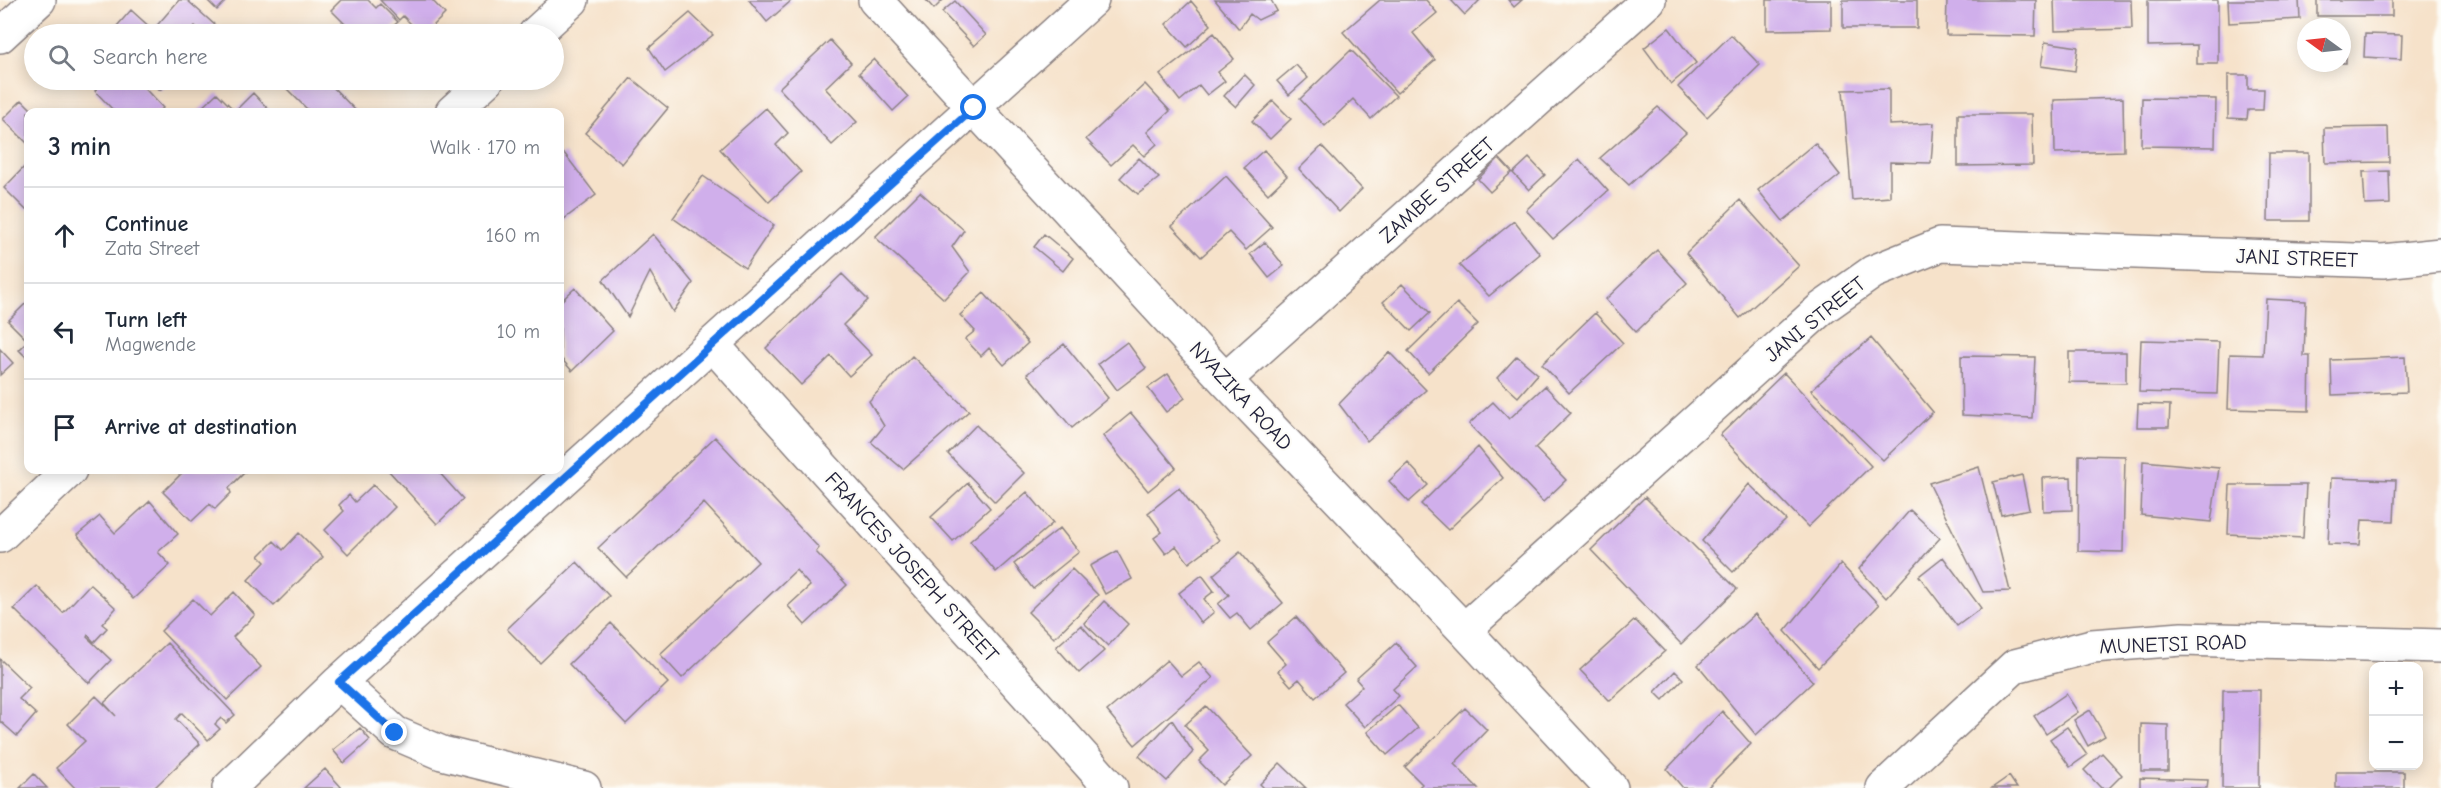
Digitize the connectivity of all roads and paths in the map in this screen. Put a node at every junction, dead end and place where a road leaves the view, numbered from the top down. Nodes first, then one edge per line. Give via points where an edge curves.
1 (39, 0) edge
2 (572, 0) edge
3 (875, 0) edge
4 (1092, 0) edge
5 (1649, 0) edge
6 (546, 24) edge
7 (0, 36) edge
8 (476, 90) edge
9 (456, 108) edge
10 (974, 108) junction
11 (2441, 255) edge
12 (713, 345) junction
13 (1225, 380) junction
14 (66, 474) edge
15 (0, 536) edge
16 (1464, 630) junction
17 (2441, 646) edge
18 (339, 682) junction
19 (229, 788) edge
20 (584, 788) edge
21 (1111, 788) edge
22 (1611, 788) edge
23 (1883, 788) edge

1 - 7 street
2 - 6 street
3 - 10 street, NYAZIKA ROAD
4 - 10 street
5 - 13 street, ZAMBE STREET
8 - 9 street
10 - 12 street
10 - 13 street, NYAZIKA ROAD
11 - 16 street, JANI STREET via 2383,261 1941,245 1873,272 1822,308
12 - 18 street
12 - 21 street, FRANCES JOSEPH STREET
13 - 16 street, NYAZIKA ROAD
14 - 15 street
16 - 22 street, NYAZIKA ROAD
17 - 23 street, MUNETSI ROAD via 2182,639 2092,646 2015,666
18 - 19 street
18 - 20 street via 395,733 442,753

